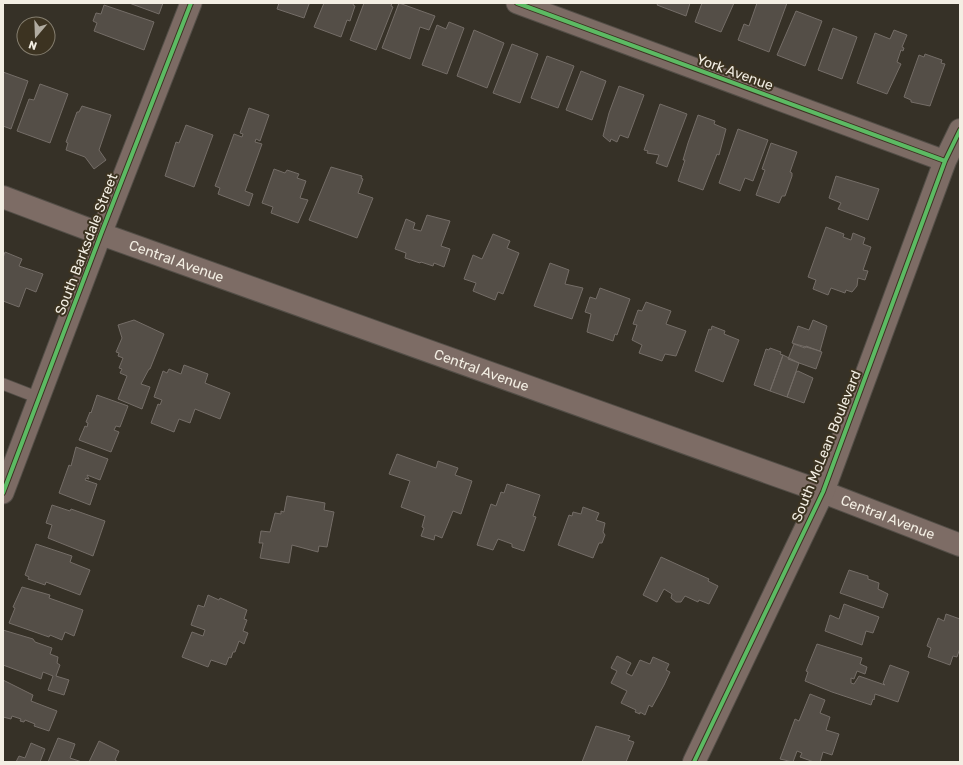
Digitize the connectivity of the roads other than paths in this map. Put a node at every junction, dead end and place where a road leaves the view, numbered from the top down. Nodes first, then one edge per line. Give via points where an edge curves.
1 (191, 3) edge
2 (517, 3) edge
3 (954, 147) edge
4 (3, 197) edge
5 (101, 234) junction
6 (3, 384) edge
7 (39, 398) junction
8 (822, 492) junction
9 (3, 493) edge
10 (960, 545) edge
11 (694, 762) edge

1 - 5 street, South Barksdale Street
2 - 3 street, York Avenue
3 - 8 main road, South McLean Boulevard
4 - 5 main road, Central Avenue
5 - 7 street, South Barksdale Street
5 - 8 main road, Central Avenue
6 - 7 lane
7 - 9 street, South Barksdale Street
8 - 10 main road, Central Avenue
8 - 11 main road, South McLean Boulevard

